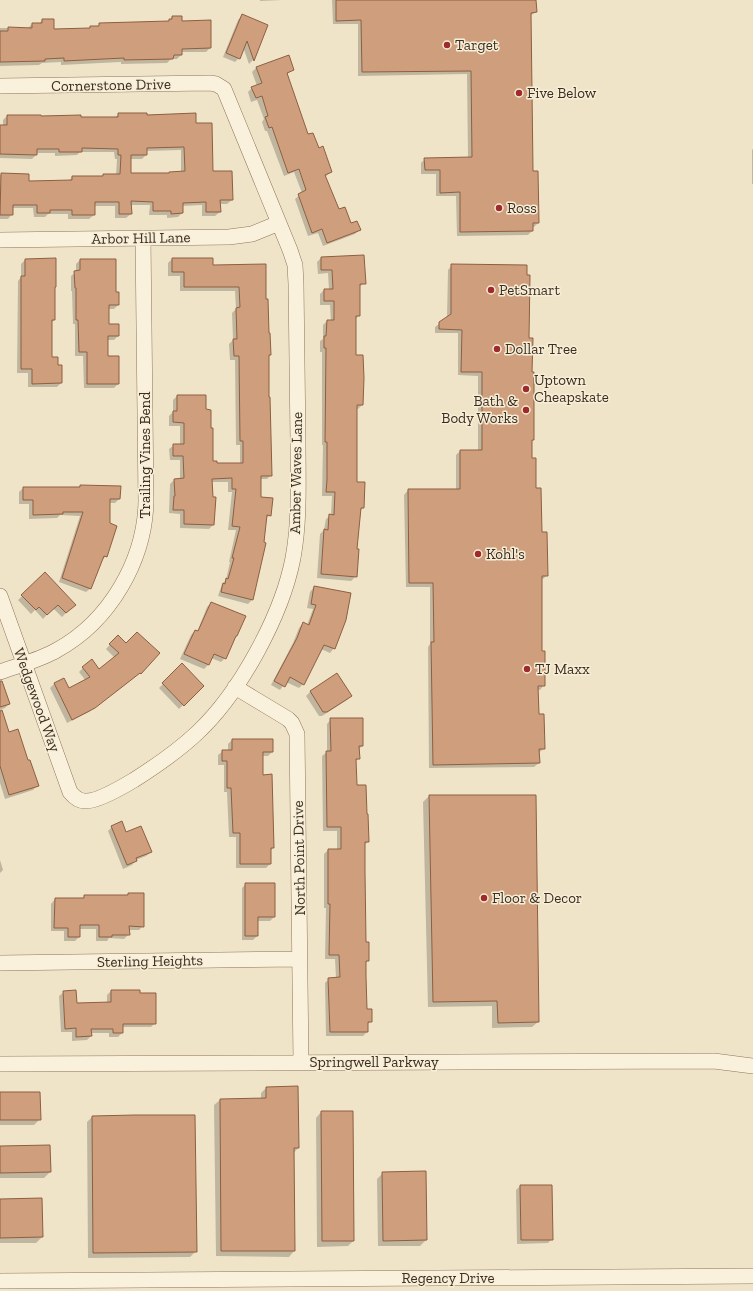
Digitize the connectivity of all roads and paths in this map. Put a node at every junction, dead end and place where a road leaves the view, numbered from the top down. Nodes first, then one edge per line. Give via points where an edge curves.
1 (0, 86) edge
2 (221, 86) joint
3 (280, 223) junction
4 (143, 238) junction
5 (0, 240) edge
6 (0, 596) edge
7 (24, 664) junction
8 (0, 672) edge
9 (234, 687) junction
10 (78, 800) joint
11 (300, 959) junction
12 (0, 963) edge
13 (301, 1062) junction
14 (0, 1064) edge
15 (752, 1067) edge
16 (753, 1276) edge
17 (0, 1281) edge
18 (373, 1285) edge

1 - 2 street, Cornerstone Drive via 210,83
2 - 3 street, Amber Waves Lane via 227,93
3 - 4 street, Arbor Hill Lane via 242,236
3 - 9 street, Amber Waves Lane via 293,258 296,278 297,530 288,582 279,605 269,629
4 - 5 street, Arbor Hill Lane
4 - 7 street, Trailing Vines Bend via 146,501 140,545 117,592 96,619 57,650
6 - 7 street, Wedgewood Way
7 - 8 street, Trailing Vines Bend
7 - 10 street, Wedgewood Way via 70,792
9 - 10 street, Amber Waves Lane via 198,732 150,770 121,788 92,801
9 - 11 street, North Point Drive via 288,719 297,734
11 - 12 street, Sterling Heights
11 - 13 street, North Point Drive
13 - 14 street, Springwell Parkway
13 - 15 street, Springwell Parkway via 714,1061
16 - 18 street, Regency Drive
17 - 18 street, Regency Drive

